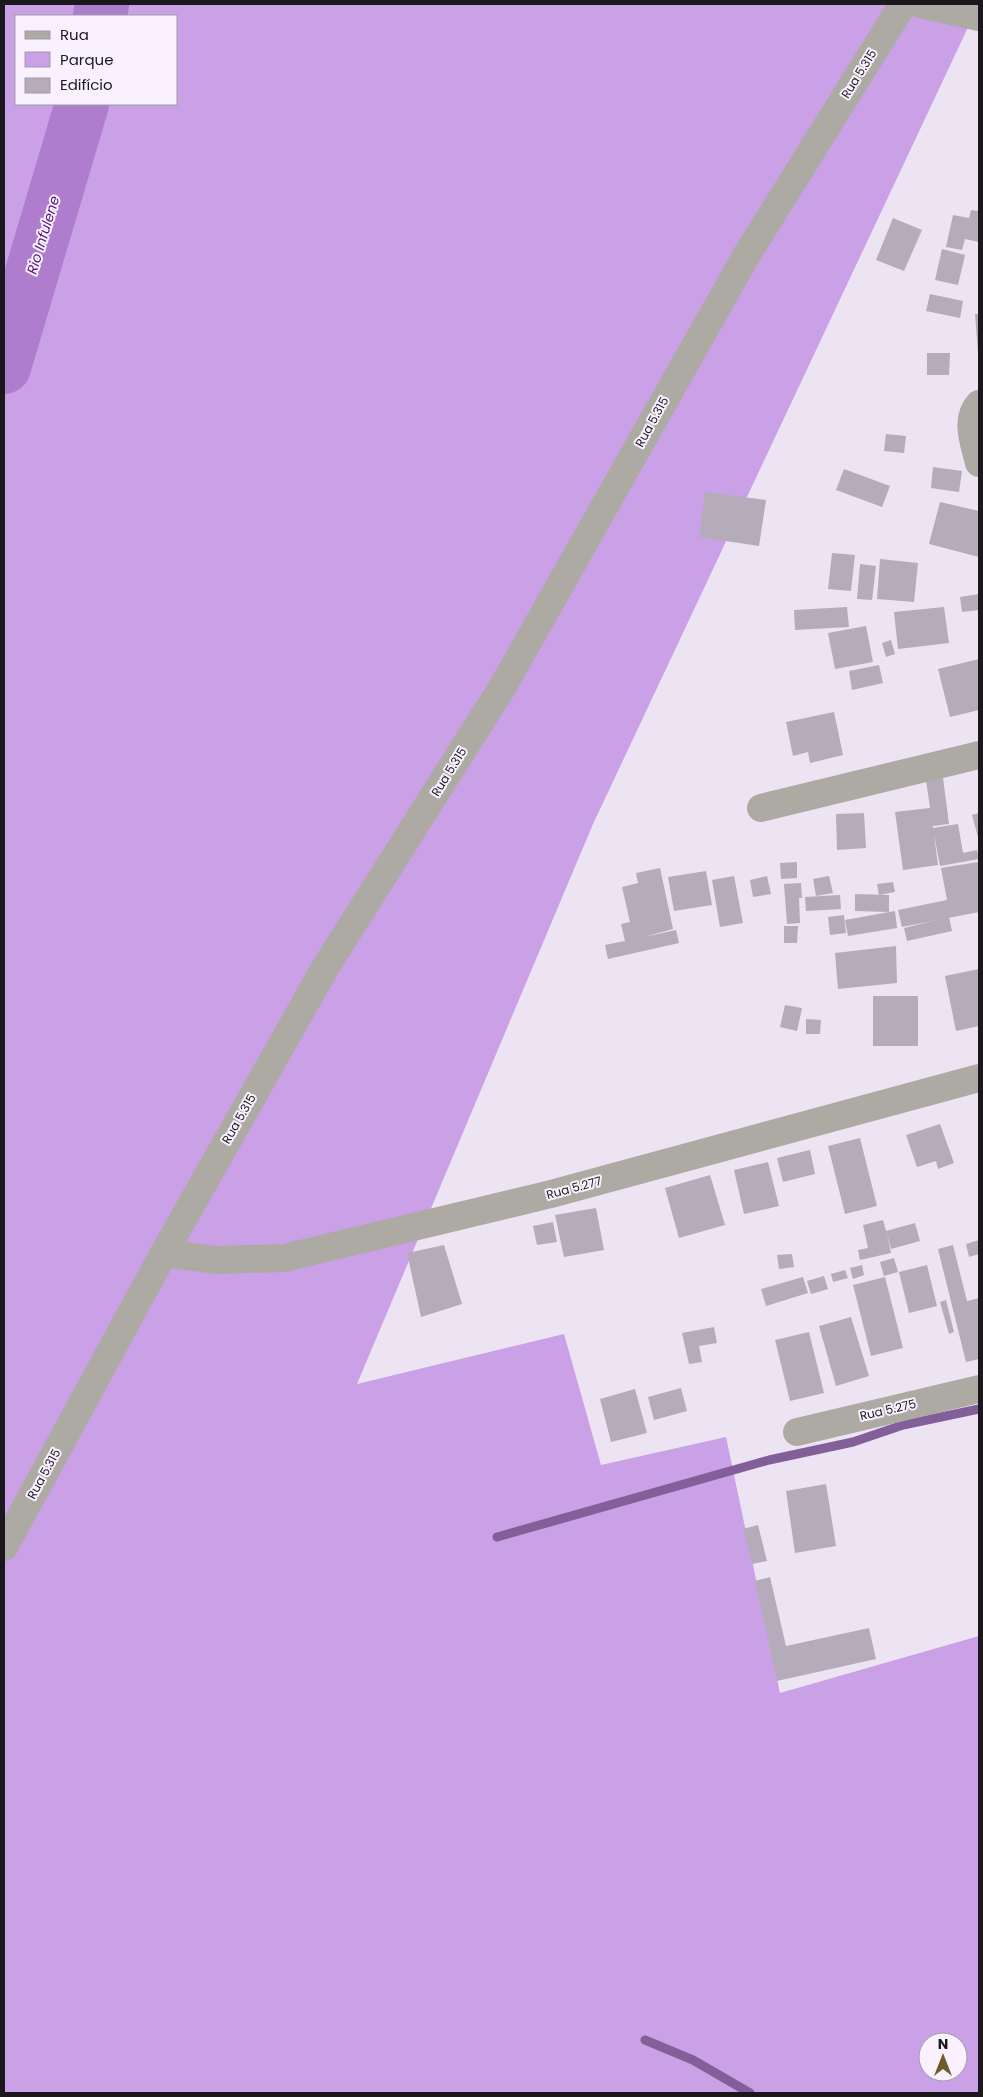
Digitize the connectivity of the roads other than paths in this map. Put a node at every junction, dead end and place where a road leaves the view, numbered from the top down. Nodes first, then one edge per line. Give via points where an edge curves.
1 (903, 4) edge
2 (920, 4) edge
3 (979, 17) edge
4 (979, 404) edge
5 (979, 463) edge
6 (979, 755) edge
7 (761, 808) dead end
8 (979, 1078) edge
9 (164, 1252) junction
10 (979, 1389) edge
11 (798, 1432) dead end
12 (4, 1546) edge

1 - 9 street, Rua 5.315 via 746,256 503,686 325,968
2 - 3 street
4 - 5 street via 971,427
6 - 7 street
8 - 9 street, Rua 5.277 via 551,1194 284,1258 216,1260
9 - 12 street, Rua 5.315
10 - 11 street, Rua 5.275

